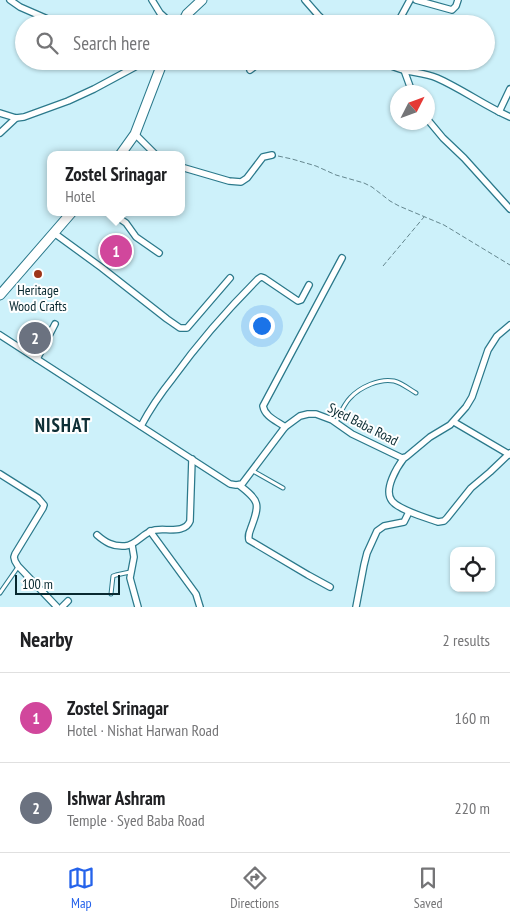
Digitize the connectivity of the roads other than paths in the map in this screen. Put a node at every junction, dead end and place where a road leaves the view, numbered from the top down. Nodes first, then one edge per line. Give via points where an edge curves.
1 (10, 0) edge
2 (152, 0) edge
3 (202, 0) edge
4 (305, 0) edge
5 (410, 0) edge
6 (416, 0) edge
7 (458, 0) edge
8 (40, 15) edge
9 (161, 15) edge
10 (186, 15) edge
11 (318, 15) edge
12 (402, 15) edge
13 (129, 70) edge
14 (159, 70) edge
15 (404, 70) joint
16 (409, 85) edge
17 (510, 89) edge
18 (498, 112) junction
19 (0, 113) edge
20 (510, 117) edge
21 (16, 118) junction
22 (435, 128) edge
23 (0, 133) edge
24 (134, 134) junction
25 (123, 151) edge
26 (152, 151) edge
27 (272, 155) road end
28 (185, 168) edge
29 (510, 209) edge
30 (69, 216) edge
31 (116, 216) edge
32 (54, 233) junction
33 (159, 253) dead end
34 (342, 258) dead end
35 (230, 278) dead end
36 (309, 284) dead end
37 (0, 295) edge
38 (55, 324) dead end
39 (510, 325) edge
40 (0, 335) edge
41 (37, 359) junction
42 (416, 392) dead end
43 (336, 422) junction
44 (454, 422) junction
45 (141, 426) junction
46 (285, 427) junction
47 (510, 454) edge
48 (404, 458) junction
49 (192, 459) junction
50 (252, 471) junction
51 (0, 474) edge
52 (239, 485) junction
53 (283, 488) dead end
54 (409, 512) junction
55 (150, 532) junction
56 (97, 535) dead end
57 (132, 545) junction
58 (18, 566) junction
59 (130, 572) junction
60 (330, 587) dead end
61 (0, 593) edge
62 (111, 594) dead end
63 (68, 602) dead end
64 (57, 607) edge
65 (62, 607) edge
66 (138, 607) edge
67 (200, 607) edge
68 (356, 607) edge

1 - 8 street
2 - 9 street
3 - 10 main road
4 - 11 street
5 - 12 street
6 - 7 street via 452,10
13 - 21 street via 68,101
14 - 24 main road
15 - 16 street
15 - 18 street via 423,73 450,84
17 - 18 street
18 - 20 street
19 - 21 street
21 - 23 street
22 - 29 street
24 - 25 main road
24 - 26 street
27 - 28 street via 263,157 241,182
30 - 32 main road
31 - 33 street via 136,237
32 - 35 street via 180,328 187,328
32 - 37 main road
34 - 46 street via 263,406 266,414
36 - 45 street via 298,301 264,278 258,279 186,359
38 - 41 street
39 - 44 street, Syed Baba Road via 488,350 470,402
40 - 41 street
41 - 45 street
42 - 43 lane via 394,381 369,385 354,394
43 - 46 street, Syed Baba Road via 308,414
43 - 48 street, Syed Baba Road via 352,434
44 - 47 street
44 - 48 street, Syed Baba Road
45 - 49 street
46 - 50 street, Syed Baba Road
47 - 54 street via 471,488 444,522
48 - 54 street via 393,476 390,496 393,503
49 - 52 street via 230,484
49 - 55 street via 189,524 182,529
50 - 52 street, Syed Baba Road
50 - 53 lane
51 - 58 street via 44,505 15,554
52 - 60 street via 252,495 257,504 248,535 250,540
54 - 68 street via 404,522 384,526 375,535 367,553
55 - 57 street
55 - 67 street via 196,594
56 - 57 street via 111,545
57 - 59 street via 134,557
58 - 61 lane
58 - 64 street
59 - 62 lane via 113,576
59 - 66 street
63 - 65 street

